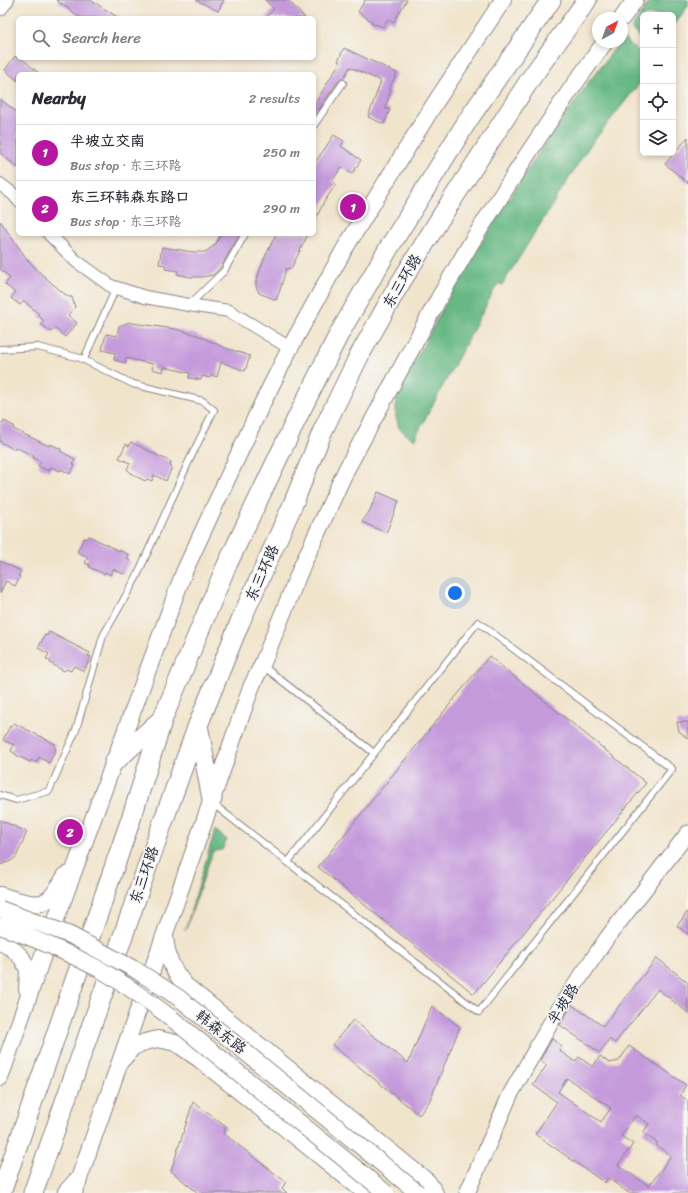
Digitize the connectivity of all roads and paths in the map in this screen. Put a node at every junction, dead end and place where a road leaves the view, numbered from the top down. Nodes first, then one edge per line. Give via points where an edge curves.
1 (6, 0) edge
2 (503, 0) edge
3 (552, 0) edge
4 (587, 0) edge
5 (635, 0) edge
6 (0, 8) edge
7 (626, 12) edge
8 (601, 48) edge
9 (343, 83) dead end
10 (316, 122) edge
11 (0, 184) edge
12 (16, 198) edge
13 (52, 236) edge
14 (244, 236) edge
15 (116, 288) junction
16 (189, 305) junction
17 (290, 348) junction
18 (0, 350) edge
19 (84, 359) junction
20 (262, 665) junction
21 (163, 718) junction
22 (198, 725) junction
23 (374, 753) junction
24 (114, 762) junction
25 (0, 794) edge
26 (212, 800) junction
27 (688, 833) edge
28 (81, 852) junction
29 (288, 862) junction
30 (0, 895) edge
31 (0, 909) edge
32 (0, 926) edge
33 (164, 934) junction
34 (0, 942) edge
35 (24, 1010) junction
36 (120, 1062) junction
37 (0, 1078) edge
38 (2, 1179) edge
39 (73, 1189) edge
40 (33, 1193) edge
41 (366, 1193) edge
42 (386, 1193) edge
43 (419, 1193) edge
44 (435, 1193) edge
45 (467, 1193) edge

1 - 6 street
2 - 17 main road via 434,103 365,214
3 - 21 highway, 东三环路 via 468,120 339,334 225,569
4 - 22 highway, 东三环路 via 531,78 473,166 396,290 359,356 323,430
5 - 7 main road
8 - 20 main road via 521,164 439,298 346,470 302,566
9 - 10 lane
11 - 12 street
13 - 15 street via 76,261
14 - 16 lane via 224,271
15 - 16 street via 145,297
15 - 19 lane
16 - 17 street via 229,311
17 - 24 main road via 184,572
18 - 19 lane via 38,347
19 - 25 lane via 133,384 204,401 214,410 136,578 103,636 76,730 49,791 16,800
20 - 23 lane
20 - 26 main road via 252,685
21 - 24 highway
21 - 38 highway, 东三环路 via 133,813
22 - 26 highway
22 - 40 highway, 东三环路
23 - 29 lane
23 - 29 lane via 478,622 672,769 479,1012
24 - 28 main road
26 - 29 lane
26 - 33 main road
27 - 45 street, 半坡路 via 607,938 558,1010 510,1094
28 - 30 main road via 57,890 43,902 14,900
28 - 35 main road
31 - 43 main road, 韩森东路, bridge via 70,935 136,970 179,998
32 - 42 main road, 韩森东路, bridge via 64,951 147,1000
33 - 36 main road
33 - 44 main road via 169,961 185,985 428,1182
34 - 35 main road via 12,948 22,958 28,970
35 - 37 main road
36 - 39 main road
36 - 41 main road via 133,1047 145,1042 158,1039 176,1043

